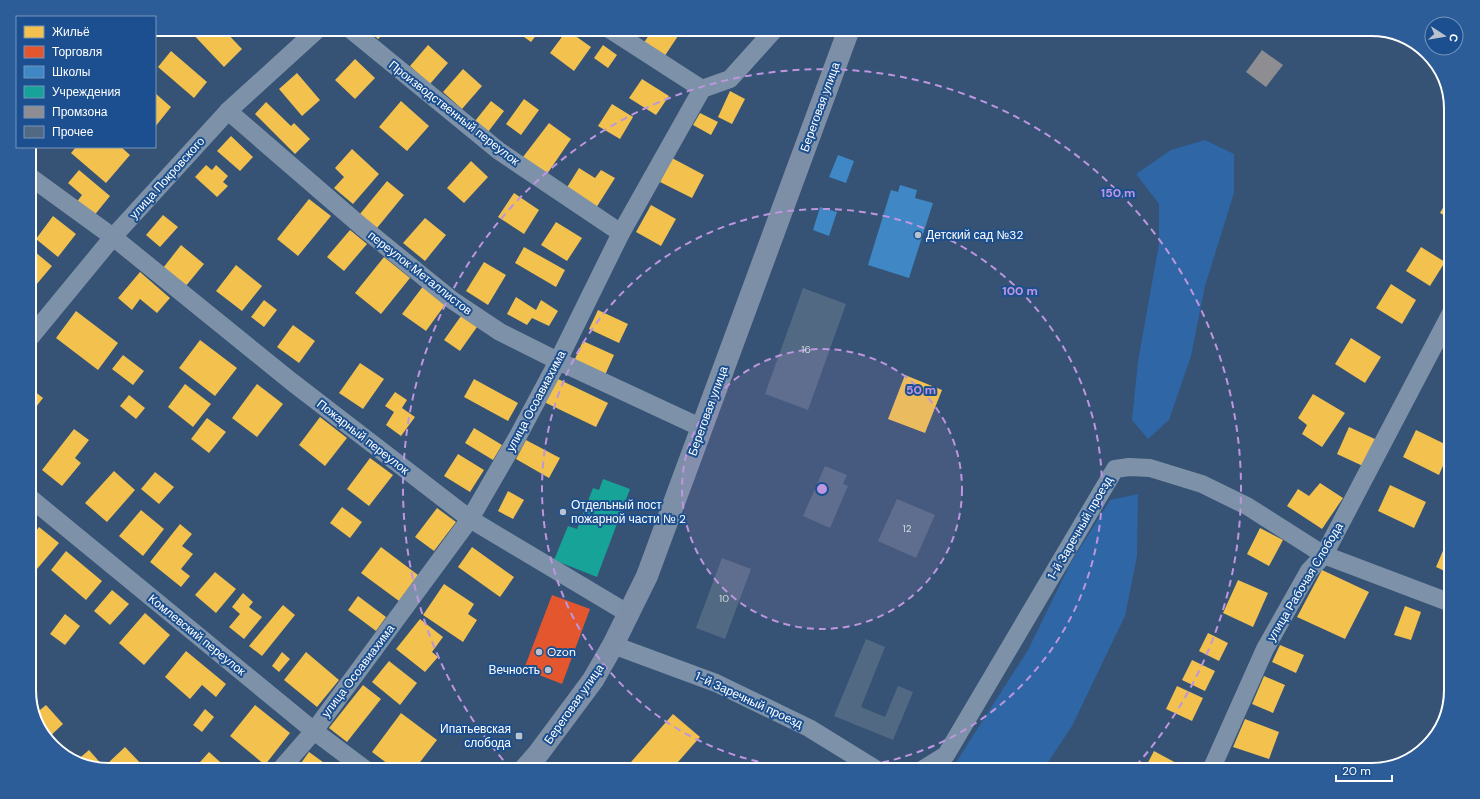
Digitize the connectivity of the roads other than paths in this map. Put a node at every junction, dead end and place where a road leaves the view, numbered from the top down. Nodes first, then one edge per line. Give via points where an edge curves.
1 (310, 36) edge
2 (359, 36) edge
3 (620, 36) edge
4 (769, 36) edge
5 (846, 36) edge
6 (702, 89) junction
7 (228, 111) junction
8 (36, 181) edge
9 (620, 233) junction
10 (113, 237) junction
11 (1444, 326) edge
12 (36, 330) edge
13 (558, 362) junction
14 (702, 428) junction
15 (36, 503) edge
16 (470, 520) junction
17 (1324, 555) junction
18 (1444, 600) edge
19 (629, 614) junction
20 (614, 645) junction
21 (314, 730) junction
22 (286, 763) edge
23 (357, 763) edge
24 (530, 763) edge
25 (866, 763) edge
26 (933, 763) edge
27 (1214, 763) edge

1 - 7 street, улица Покровского
2 - 9 street, Производственный переулок via 499,151
3 - 6 street
4 - 6 street via 730,79
5 - 14 main road, Береговая улица
6 - 9 street, улица Осоавиахима
7 - 10 street, улица Покровского
7 - 13 street, переулок Металлистов via 361,226 452,300 500,332
8 - 10 street, Пожарный переулок
9 - 13 street, улица Осоавиахима
10 - 12 street, улица Покровского
10 - 16 street, Пожарный переулок via 292,382
11 - 17 street, улица Рабочая Слобода
13 - 14 street, переулок Металлистов
13 - 16 street, улица Осоавиахима
14 - 19 main road, Береговая улица via 647,576
15 - 21 street, Комлевский переулок
16 - 19 street, Пожарный переулок
16 - 21 street, улица Осоавиахима
17 - 18 street, 1-й Заречный проезд
17 - 26 street, 1-й Заречный проезд via 1247,506 1202,484 1150,468 1115,469 946,755
17 - 27 street, улица Рабочая Слобода via 1309,571 1265,650
19 - 20 main road, Береговая улица
20 - 24 main road, Береговая улица via 593,680
20 - 25 street, 1-й Заречный проезд via 716,683 808,728
21 - 22 street, улица Осоавиахима
21 - 23 street, Комлевский переулок

